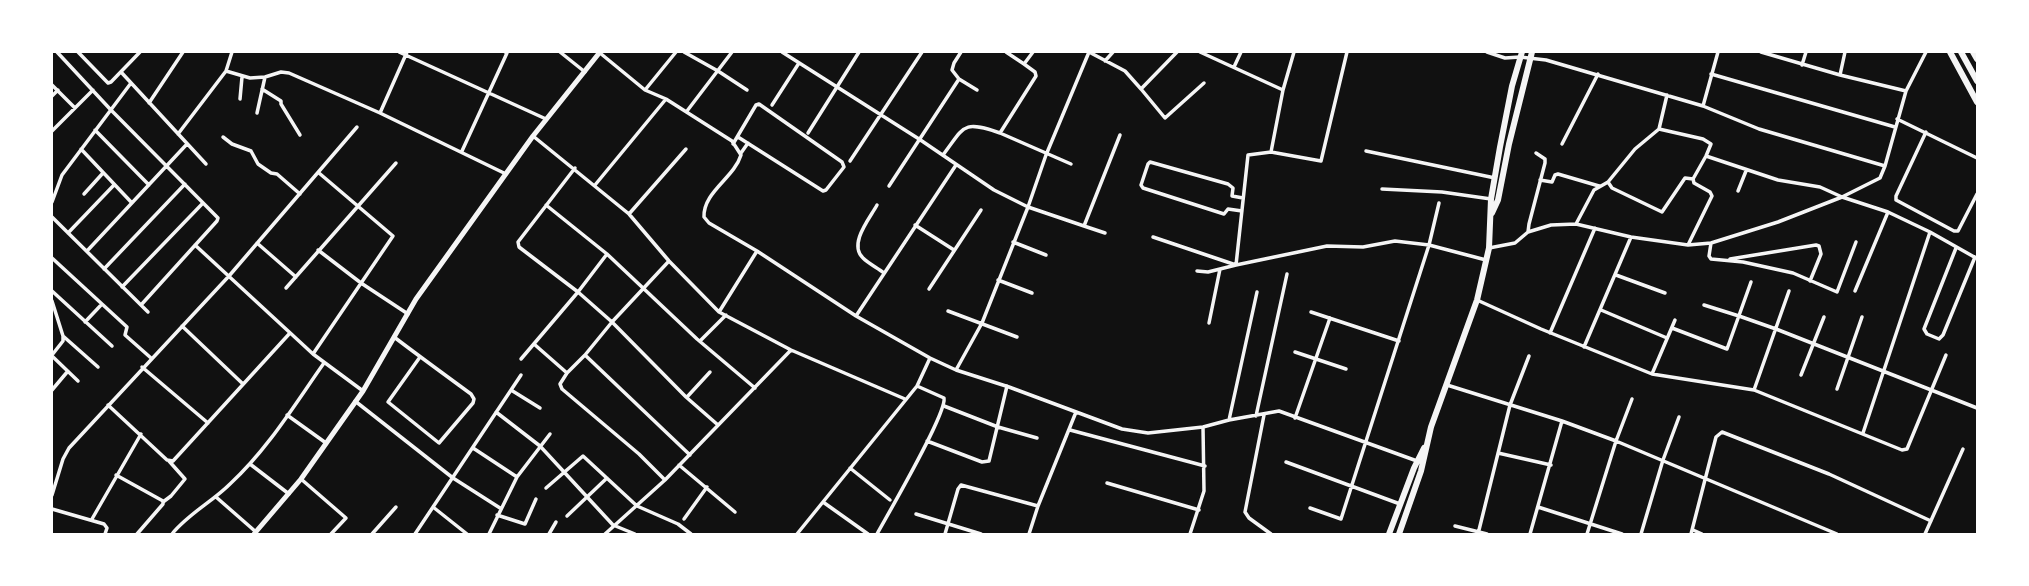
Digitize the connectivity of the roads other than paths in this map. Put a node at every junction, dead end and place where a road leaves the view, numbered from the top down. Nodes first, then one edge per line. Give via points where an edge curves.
1 (57, 52) edge
2 (78, 52) edge
3 (140, 52) edge
4 (183, 52) edge
5 (232, 52) edge
6 (399, 52) edge
7 (505, 52) edge
8 (560, 52) edge
9 (600, 52) edge
10 (676, 52) edge
11 (684, 52) edge
12 (732, 52) edge
13 (782, 52) edge
14 (859, 52) edge
15 (922, 52) edge
16 (961, 52) edge
17 (1006, 52) edge
18 (1033, 52) edge
19 (1089, 52) edge
20 (1113, 52) edge
21 (1177, 52) edge
22 (1200, 52) edge
23 (1241, 52) edge
24 (1294, 52) edge
25 (1347, 52) edge
26 (1486, 52) edge
27 (1718, 52) edge
28 (1761, 52) edge
29 (1806, 52) edge
30 (1845, 52) edge
31 (1926, 52) edge
32 (1950, 52) edge
33 (1961, 52) edge
34 (1973, 52) edge
35 (406, 53) edge
36 (1521, 55) edge
37 (1532, 55) edge
38 (1977, 59) edge
39 (1105, 61) junction
40 (799, 63) junction
41 (1024, 64) junction
42 (1802, 65) junction
43 (1234, 67) junction
44 (226, 71) junction
45 (718, 71) junction
46 (121, 72) junction
47 (585, 72) junction
48 (1598, 74) junction
49 (1711, 74) junction
50 (1840, 75) junction
51 (242, 76) junction
52 (265, 77) junction
53 (958, 79) junction
54 (1977, 81) edge
55 (131, 83) junction
56 (1204, 83) dead end
57 (52, 85) edge
58 (838, 87) junction
59 (262, 89) junction
60 (1141, 89) junction
61 (58, 90) junction
62 (93, 90) junction
63 (645, 90) junction
64 (747, 90) dead end
65 (977, 90) dead end
66 (1283, 90) junction
67 (1906, 91) junction
68 (488, 92) junction
69 (1667, 95) junction
70 (52, 96) edge
71 (666, 99) junction
72 (240, 100) dead end
73 (1977, 102) edge
74 (150, 103) junction
75 (772, 105) dead end
76 (1703, 106) junction
77 (75, 108) junction
78 (110, 109) junction
79 (687, 111) junction
80 (257, 113) dead end
81 (380, 113) junction
82 (881, 116) junction
83 (546, 119) junction
84 (1897, 119) junction
85 (357, 127) dead end
86 (1895, 127) junction
87 (1659, 129) junction
88 (95, 130) junction
89 (52, 131) edge
90 (1926, 132) junction
91 (808, 133) dead end
92 (1000, 133) junction
93 (178, 134) junction
94 (300, 135) dead end
95 (1120, 135) dead end
96 (533, 136) junction
97 (223, 137) dead end
98 (738, 137) junction
99 (919, 139) junction
100 (744, 140) junction
101 (748, 143) junction
102 (187, 144) junction
103 (733, 144) junction
104 (1562, 144) dead end
105 (81, 149) junction
106 (686, 149) dead end
107 (738, 149) junction
108 (462, 151) junction
109 (1366, 151) dead end
110 (1271, 152) junction
111 (741, 153) junction
112 (1536, 153) dead end
113 (943, 155) junction
114 (1046, 155) junction
115 (1706, 156) junction
116 (1977, 158) edge
117 (850, 161) dead end
118 (396, 163) dead end
119 (206, 164) dead end
120 (1071, 164) dead end
121 (956, 165) junction
122 (166, 166) junction
123 (1885, 166) junction
124 (575, 168) junction
125 (1746, 171) junction
126 (103, 173) junction
127 (318, 173) junction
128 (506, 174) junction
129 (1496, 178) junction
130 (1693, 178) junction
131 (1540, 180) junction
132 (1608, 182) junction
133 (185, 184) junction
134 (114, 185) junction
135 (149, 185) junction
136 (595, 185) junction
137 (889, 186) dead end
138 (1600, 186) junction
139 (1382, 189) dead end
140 (1738, 191) dead end
141 (84, 194) dead end
142 (300, 194) junction
143 (1977, 194) edge
144 (1842, 197) junction
145 (1243, 198) junction
146 (1491, 199) junction
147 (52, 202) edge
148 (132, 203) junction
149 (203, 203) junction
150 (1439, 203) dead end
151 (357, 205) junction
152 (546, 205) junction
153 (877, 205) dead end
154 (1028, 207) junction
155 (981, 210) dead end
156 (1242, 211) junction
157 (1888, 212) junction
158 (629, 214) junction
159 (1491, 214) junction
160 (52, 217) edge
161 (1576, 224) junction
162 (915, 225) junction
163 (1084, 226) junction
164 (1595, 228) junction
165 (1528, 232) junction
166 (1930, 232) junction
167 (68, 233) junction
168 (1104, 233) dead end
169 (1631, 237) junction
170 (1153, 238) dead end
171 (1014, 242) junction
172 (1856, 242) dead end
173 (257, 243) junction
174 (1711, 243) junction
175 (195, 245) junction
176 (1429, 245) junction
177 (1688, 245) junction
178 (1488, 248) junction
179 (1956, 248) junction
180 (318, 250) junction
181 (954, 250) junction
182 (87, 251) junction
183 (757, 251) junction
184 (607, 254) junction
185 (1046, 255) dead end
186 (52, 258) edge
187 (1976, 258) edge
188 (1727, 259) junction
189 (1486, 260) junction
190 (669, 261) junction
191 (1236, 265) junction
192 (104, 269) junction
193 (1220, 269) junction
194 (1197, 271) dead end
195 (884, 273) junction
196 (1286, 274) dead end
197 (1616, 275) junction
198 (229, 276) junction
199 (296, 277) junction
200 (998, 280) junction
201 (1810, 281) junction
202 (1751, 282) dead end
203 (361, 283) junction
204 (122, 287) junction
205 (286, 288) dead end
206 (644, 288) junction
207 (929, 289) dead end
208 (52, 291) edge
209 (1789, 291) dead end
210 (1854, 291) dead end
211 (578, 292) junction
212 (1257, 292) dead end
213 (1032, 293) dead end
214 (1665, 293) dead end
215 (1477, 300) junction
216 (52, 301) edge
217 (102, 304) junction
218 (141, 305) junction
219 (1704, 305) dead end
220 (1601, 310) junction
221 (948, 311) dead end
222 (148, 312) dead end
223 (719, 312) junction
224 (1311, 312) dead end
225 (53, 314) edge
226 (408, 314) junction
227 (726, 315) junction
228 (856, 316) junction
229 (1739, 316) junction
230 (1824, 317) dead end
231 (1862, 317) dead end
232 (1330, 318) junction
233 (1675, 320) dead end
234 (85, 322) junction
235 (612, 322) junction
236 (982, 323) junction
237 (1209, 323) dead end
238 (182, 326) junction
239 (1672, 328) junction
240 (1776, 329) junction
241 (290, 333) junction
242 (1550, 333) junction
243 (64, 336) junction
244 (1017, 337) dead end
245 (394, 338) junction
246 (1667, 338) junction
247 (1399, 340) junction
248 (700, 341) junction
249 (534, 344) junction
250 (1813, 345) junction
251 (112, 346) dead end
252 (1584, 347) junction
253 (791, 350) junction
254 (1295, 352) dead end
255 (313, 354) junction
256 (585, 354) junction
257 (1946, 354) dead end
258 (52, 356) edge
259 (1529, 356) dead end
260 (420, 357) junction
261 (151, 358) junction
262 (930, 358) junction
263 (1848, 358) junction
264 (521, 359) dead end
265 (1315, 359) junction
266 (324, 363) junction
267 (98, 367) dead end
268 (142, 367) junction
269 (1346, 369) dead end
270 (956, 370) junction
271 (68, 371) junction
272 (1884, 371) junction
273 (710, 372) dead end
274 (567, 373) junction
275 (1652, 374) junction
276 (521, 375) dead end
277 (1801, 376) dead end
278 (78, 381) dead end
279 (243, 384) junction
280 (1447, 385) junction
281 (917, 386) junction
282 (1006, 386) junction
283 (754, 388) junction
284 (1837, 389) dead end
285 (52, 390) edge
286 (511, 390) junction
287 (1754, 390) junction
288 (1932, 390) junction
289 (363, 391) junction
290 (687, 397) junction
291 (1632, 399) dead end
292 (905, 400) junction
293 (355, 401) junction
294 (108, 405) junction
295 (1510, 405) junction
296 (944, 406) junction
297 (540, 408) dead end
298 (1977, 408) edge
299 (496, 412) junction
300 (1076, 412) junction
301 (287, 415) junction
302 (1264, 415) junction
303 (1256, 416) junction
304 (1679, 417) dead end
305 (1296, 418) junction
306 (1230, 420) junction
307 (1562, 421) junction
308 (208, 423) junction
309 (718, 425) junction
310 (998, 427) junction
311 (1204, 427) junction
312 (1070, 430) junction
313 (1863, 433) junction
314 (141, 434) junction
315 (550, 434) dead end
316 (1038, 438) dead end
317 (927, 441) junction
318 (1616, 441) junction
319 (1367, 442) junction
320 (1427, 442) junction
321 (326, 443) junction
322 (540, 446) junction
323 (473, 448) junction
324 (1964, 449) dead end
325 (1498, 453) junction
326 (690, 455) junction
327 (1417, 460) junction
328 (1663, 460) junction
329 (170, 461) junction
330 (1286, 462) dead end
331 (250, 464) junction
332 (679, 465) junction
333 (1551, 465) junction
334 (1205, 466) junction
335 (850, 468) junction
336 (564, 471) junction
337 (116, 475) junction
338 (517, 477) junction
339 (453, 478) junction
340 (606, 478) junction
341 (301, 479) junction
342 (1705, 479) junction
343 (665, 480) junction
344 (1107, 483) dead end
345 (1352, 485) junction
346 (708, 487) junction
347 (546, 488) dead end
348 (288, 494) junction
349 (52, 495) edge
350 (216, 497) junction
351 (586, 497) junction
352 (536, 499) dead end
353 (890, 500) dead end
354 (163, 502) junction
355 (823, 502) junction
356 (1400, 504) junction
357 (637, 506) junction
358 (1038, 506) junction
359 (396, 507) dead end
360 (432, 507) junction
361 (1538, 507) junction
362 (500, 508) junction
363 (1310, 508) dead end
364 (52, 509) edge
365 (1199, 510) junction
366 (736, 512) dead end
367 (916, 514) dead end
368 (497, 515) junction
369 (567, 516) dead end
370 (684, 518) dead end
371 (92, 519) junction
372 (1931, 521) junction
373 (556, 522) dead end
374 (948, 524) junction
375 (1590, 524) junction
376 (613, 525) junction
377 (1455, 526) dead end
378 (1692, 532) edge
379 (255, 533) edge
380 (1478, 533) edge
381 (105, 534) edge
382 (137, 534) edge
383 (172, 534) edge
384 (331, 534) edge
385 (372, 534) edge
386 (415, 534) edge
387 (467, 534) edge
388 (488, 534) edge
389 (549, 534) edge
390 (606, 534) edge
391 (635, 534) edge
392 (691, 534) edge
393 (797, 534) edge
394 (868, 534) edge
395 (877, 534) edge
396 (945, 534) edge
397 (981, 534) edge
398 (1029, 534) edge
399 (1190, 534) edge
400 (1271, 534) edge
401 (1389, 534) edge
402 (1399, 534) edge
403 (1487, 534) edge
404 (1530, 534) edge
405 (1587, 534) edge
406 (1622, 534) edge
407 (1641, 534) edge
408 (1702, 534) edge
409 (1837, 534) edge
410 (1925, 534) edge

1 - 62 street
2 - 46 street via 106,82 110,83
3 - 46 street
4 - 74 street
5 - 44 street
6 - 35 street
7 - 68 street via 507,53
8 - 47 street
9 - 47 main road
9 - 63 street
10 - 63 street
11 - 45 street
12 - 45 street
13 - 40 street
14 - 58 street
15 - 82 street
16 - 53 street via 952,70
17 - 41 street
18 - 41 street
19 - 39 street
19 - 114 street
20 - 39 street
21 - 60 street
22 - 43 street
23 - 43 street
24 - 66 street
25 - 110 street via 1321,161
26 - 36 street via 1505,58
27 - 49 street
28 - 42 street
29 - 42 street
30 - 50 street
31 - 67 street
32 - 73 main road
33 - 54 main road
34 - 38 main road
35 - 68 street
35 - 81 street
36 - 37 street
36 - 129 main road via 1511,94
37 - 48 street
37 - 159 main road via 1509,144 1498,200
39 - 60 street via 1125,71
40 - 58 street
40 - 75 street
41 - 92 street via 1035,72 1036,76
42 - 50 street
43 - 66 street
44 - 51 street
44 - 93 street
45 - 64 street
45 - 79 street
46 - 55 street
47 - 83 main road
48 - 69 street
48 - 104 street
49 - 76 street
49 - 86 street
50 - 67 street
51 - 52 street
51 - 72 street
52 - 59 street
52 - 81 street via 281,72 289,73
53 - 65 street
53 - 99 street
55 - 74 street
55 - 78 street
56 - 60 street via 1165,118
57 - 61 street
58 - 82 street
58 - 91 street
59 - 80 street
59 - 94 street via 281,101
61 - 70 street
61 - 77 street
62 - 77 street
62 - 78 street
63 - 71 street
66 - 110 street
67 - 84 street
68 - 83 street
68 - 108 street
69 - 76 street
69 - 87 street
71 - 79 street
71 - 136 street
74 - 93 street
76 - 123 street via 1759,129
77 - 89 street
78 - 88 street
78 - 122 street
79 - 103 street
81 - 108 street
82 - 99 street
82 - 117 street
83 - 96 main road
84 - 86 street
84 - 90 street
85 - 127 street
86 - 123 street
87 - 115 street via 1708,141 1710,148
87 - 132 street via 1635,149
88 - 105 street
88 - 135 street
90 - 116 street
90 - 143 street via 1896,200 1958,231
92 - 113 street via 971,125 964,128
92 - 114 street
93 - 102 street
95 - 163 street
96 - 124 street
96 - 128 main road
97 - 142 street via 232,144 251,151 258,164 277,174
98 - 100 street
98 - 101 street via 759,104 842,162 844,167 823,191
98 - 103 street
99 - 113 street
99 - 137 street
100 - 101 street
100 - 107 street
101 - 111 street
102 - 119 street
102 - 122 street
103 - 107 street
105 - 126 street
105 - 147 street via 58,182
106 - 158 street
107 - 111 street
108 - 128 street
109 - 129 street
110 - 145 street via 1248,155
111 - 183 street via 739,163 733,172 706,202 704,217 709,223
112 - 131 street via 1545,159
113 - 121 street
114 - 120 street
114 - 154 street
115 - 125 street
115 - 130 street
118 - 151 street
121 - 154 street via 994,190
121 - 162 street
122 - 133 street
122 - 135 street
123 - 144 street via 1880,178
124 - 136 street
124 - 152 street
125 - 140 street
125 - 144 street via 1778,180 1820,187
126 - 134 street
126 - 141 street
127 - 142 street
127 - 151 street
128 - 226 main road
129 - 146 main road
130 - 132 street via 1685,178 1662,212 1612,188
130 - 177 street via 1694,183 1710,192 1712,196
131 - 138 street via 1552,182 1558,174
131 - 165 street
132 - 138 street
133 - 149 street
133 - 192 street
134 - 148 street
134 - 167 street
135 - 148 street
136 - 158 street
138 - 161 street via 1594,190
139 - 146 street via 1442,192
142 - 173 street
144 - 157 street
144 - 174 street via 1778,222
145 - 156 street
145 - 156 street via 1232,196 1232,188 1228,184 1150,162 1141,185 1143,188 1224,214 1228,209
146 - 159 main road
148 - 182 street
149 - 175 street via 218,220
149 - 204 street
150 - 176 street
151 - 180 street
151 - 203 street via 393,236
152 - 184 street
152 - 211 street via 518,244 521,250
153 - 195 street via 861,232 859,251 863,258
154 - 163 street
154 - 171 street
155 - 181 street
156 - 191 street
157 - 166 street
157 - 210 street
158 - 190 street
159 - 178 main road
160 - 167 street
161 - 164 street
161 - 165 street via 1551,225
162 - 181 street
162 - 195 street
163 - 168 street
164 - 169 street
164 - 242 street
165 - 178 street via 1515,243
166 - 179 street
166 - 272 street
167 - 182 street
169 - 177 street
169 - 197 street
170 - 191 street
171 - 185 street
171 - 200 street
172 - 201 street via 1837,292
173 - 198 street
173 - 199 street
174 - 177 street
174 - 188 street via 1709,258
175 - 198 street
175 - 218 street
176 - 189 street
176 - 191 street via 1395,241 1363,247 1327,246
176 - 247 street
178 - 189 main road
179 - 187 street
179 - 187 street via 1924,329 1926,334 1939,339 1943,335
180 - 199 street
180 - 203 street
181 - 207 street
182 - 192 street
183 - 223 street
183 - 228 street
184 - 206 street
184 - 211 street
186 - 217 street
188 - 201 street via 1793,273
188 - 201 street via 1816,245 1819,246 1821,254
189 - 215 main road
190 - 206 street
190 - 223 street
191 - 193 street
192 - 204 street
193 - 194 street
193 - 237 street
195 - 228 street
196 - 303 street
197 - 214 street
197 - 220 street
198 - 238 street
198 - 241 street
199 - 205 street
200 - 213 street
200 - 236 street
202 - 229 street
203 - 226 street
203 - 255 street
204 - 218 street
206 - 235 street
206 - 248 street
208 - 234 street
209 - 240 street
211 - 235 street
211 - 249 street
212 - 306 street
215 - 242 street
215 - 280 main road
216 - 225 street
217 - 234 street
217 - 261 street via 127,327 126,335
218 - 222 street
219 - 229 street
220 - 246 street
220 - 252 street
221 - 236 street
223 - 227 street
224 - 232 street
225 - 243 street
226 - 245 main road
227 - 248 street
227 - 253 street
228 - 262 street
229 - 239 street via 1727,349
229 - 240 street
230 - 250 street
231 - 263 street
232 - 247 street
232 - 265 street
233 - 239 street
234 - 251 street
235 - 256 street
235 - 290 street
236 - 244 street
236 - 270 street
238 - 261 street
238 - 279 street
239 - 246 street
240 - 250 street
240 - 287 street
241 - 255 street
241 - 279 street
242 - 252 street
243 - 258 street
243 - 267 street
245 - 260 street
245 - 289 main road
246 - 275 street
247 - 319 street
248 - 283 street
249 - 264 street
249 - 274 street
250 - 263 street
250 - 277 street
252 - 275 street
253 - 283 street
253 - 292 street
254 - 265 street
255 - 266 street
256 - 274 street
256 - 326 street
257 - 288 street
258 - 271 street
259 - 295 street
260 - 260 street via 471,394 474,399 439,443 388,402
261 - 268 street
262 - 270 street
262 - 281 street
263 - 272 street
263 - 284 street
265 - 269 street
265 - 305 street
266 - 289 street
266 - 301 street
268 - 294 street
268 - 308 street
270 - 282 street
271 - 278 street
271 - 285 street
272 - 288 street
272 - 313 street
273 - 290 street
274 - 343 street via 560,384 562,389 639,454
275 - 287 street
276 - 286 street
279 - 308 street
280 - 295 street
280 - 320 main road
281 - 292 street
281 - 296 street via 940,395 944,398
282 - 300 street
282 - 310 street
283 - 309 street
286 - 297 street
286 - 299 street
287 - 313 street
288 - 298 street
288 - 313 street via 1907,449 1896,448
289 - 293 main road
290 - 309 street
291 - 318 street
292 - 335 street
293 - 321 main road
293 - 339 street
294 - 314 street
294 - 349 street via 66,453
295 - 307 street
295 - 325 street
296 - 310 street
296 - 317 street
299 - 322 street
299 - 323 street
300 - 311 street via 1122,429 1148,433
300 - 312 street
301 - 321 street
301 - 331 street
302 - 303 street
302 - 305 street via 1279,411
302 - 400 street via 1245,512
303 - 306 street
304 - 328 street
305 - 319 street
306 - 311 street
307 - 318 street
307 - 333 street
308 - 329 street via 175,460
309 - 326 street
310 - 316 street
310 - 317 street via 990,457 986,462
311 - 334 street
312 - 334 street
312 - 358 street
314 - 329 street
314 - 337 street
315 - 322 street
317 - 395 street
318 - 328 street
318 - 375 street
319 - 327 street
319 - 345 street
320 - 327 main road
320 - 402 main road via 1421,471
321 - 341 main road
322 - 336 street
322 - 338 street
323 - 338 street
323 - 339 street
324 - 372 street
325 - 333 street
325 - 380 street
326 - 332 street
327 - 356 main road
328 - 342 street
328 - 407 street
329 - 354 street via 185,479
330 - 345 street
331 - 348 street
331 - 350 street
332 - 343 street
332 - 346 street
333 - 361 street
334 - 365 street via 1204,492
335 - 353 street
335 - 355 street
336 - 340 street via 583,456
336 - 347 street
336 - 351 street
337 - 354 street
337 - 371 street
338 - 362 street
339 - 360 street
339 - 362 street
340 - 351 street
340 - 357 street
341 - 348 main road
341 - 384 street via 346,518
342 - 372 street via 1716,437 1718,433 1725,433 1829,474
342 - 378 street
342 - 409 street
343 - 357 street
344 - 365 street
345 - 356 street
345 - 363 street via 1341,519
346 - 366 street
346 - 370 street
348 - 379 main road
350 - 379 street
350 - 383 street via 189,517
351 - 369 street
351 - 376 street
352 - 368 street via 525,524
354 - 382 street
355 - 393 street
355 - 394 street
356 - 401 main road
357 - 376 street
357 - 392 street via 678,524
358 - 374 street via 961,486
358 - 398 street
359 - 385 street
360 - 386 street
360 - 387 street
361 - 375 street
361 - 404 street
362 - 368 street
364 - 371 street
365 - 399 street
367 - 374 street
368 - 388 street
371 - 381 street via 106,526
372 - 410 street
373 - 389 street
374 - 396 street
374 - 397 street
375 - 405 street
375 - 406 street
376 - 390 street
376 - 391 street
377 - 380 street
378 - 408 street
380 - 403 street

